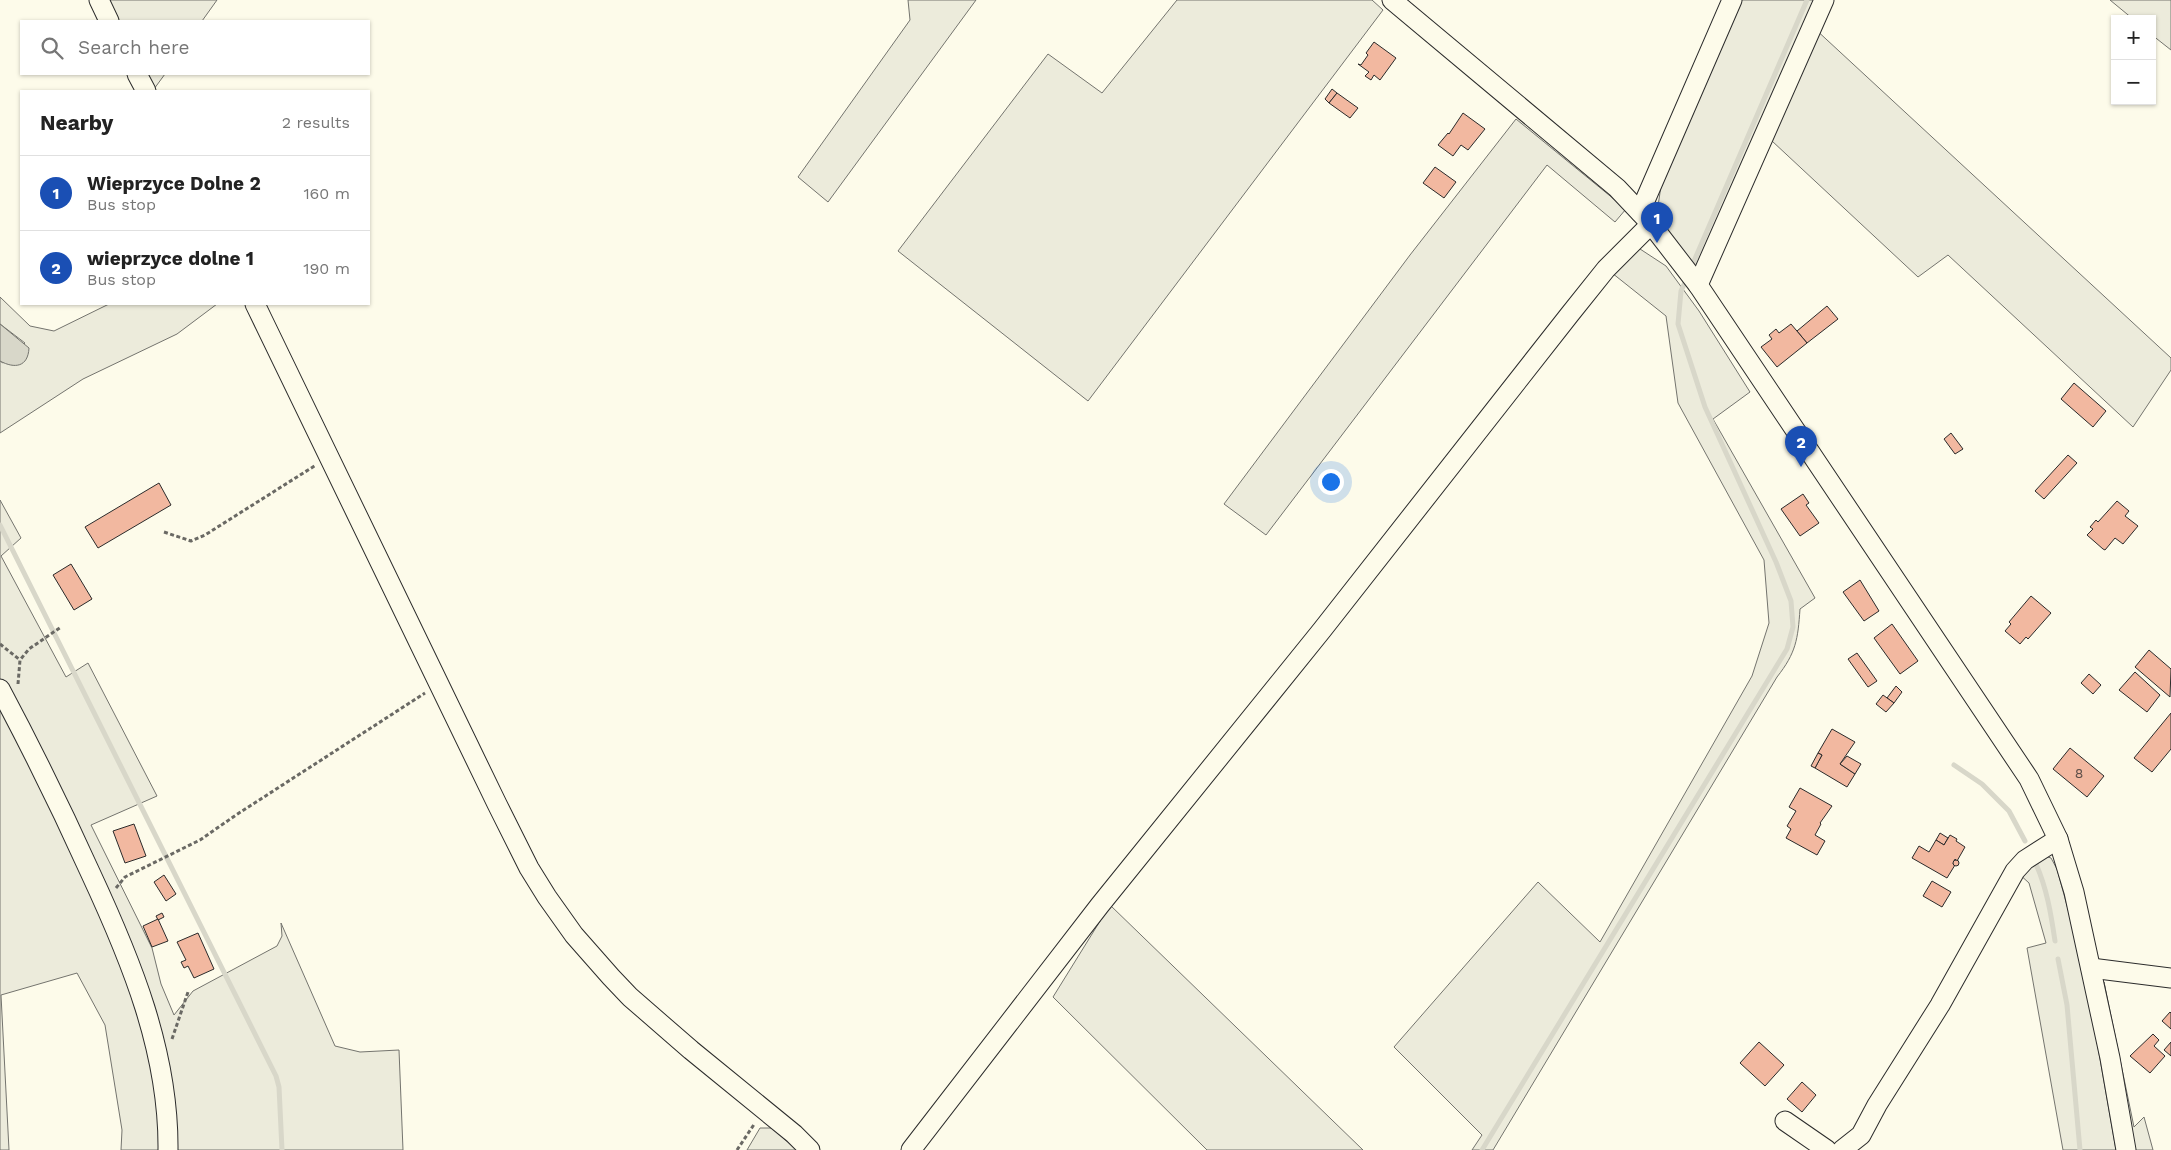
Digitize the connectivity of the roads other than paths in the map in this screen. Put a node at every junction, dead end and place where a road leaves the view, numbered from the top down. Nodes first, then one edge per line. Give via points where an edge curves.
1 (99, 0) edge
2 (1392, 0) edge
3 (1732, 0) edge
4 (1824, 0) edge
5 (109, 20) edge
6 (138, 75) edge
7 (145, 90) edge
8 (1646, 218) junction
9 (1698, 285) junction
10 (255, 305) edge
11 (9, 691) edge
12 (2058, 839) junction
13 (2091, 968) junction
14 (2171, 978) edge
15 (1785, 1121) dead end
16 (168, 1150) edge
17 (810, 1150) edge
18 (911, 1150) edge
19 (1827, 1150) edge
20 (1842, 1150) edge
21 (2126, 1150) edge

1 - 5 street
2 - 8 street via 1617,188
3 - 8 street
4 - 9 street
6 - 7 street
8 - 9 street
8 - 18 street via 1316,638 1100,905
9 - 12 street via 2029,779
10 - 17 street via 529,868 574,935 630,997
11 - 16 street via 131,964 163,1080
12 - 13 street
12 - 20 street via 2025,860 2015,871 1940,1005 1861,1135
13 - 14 street
13 - 21 street
15 - 19 street

